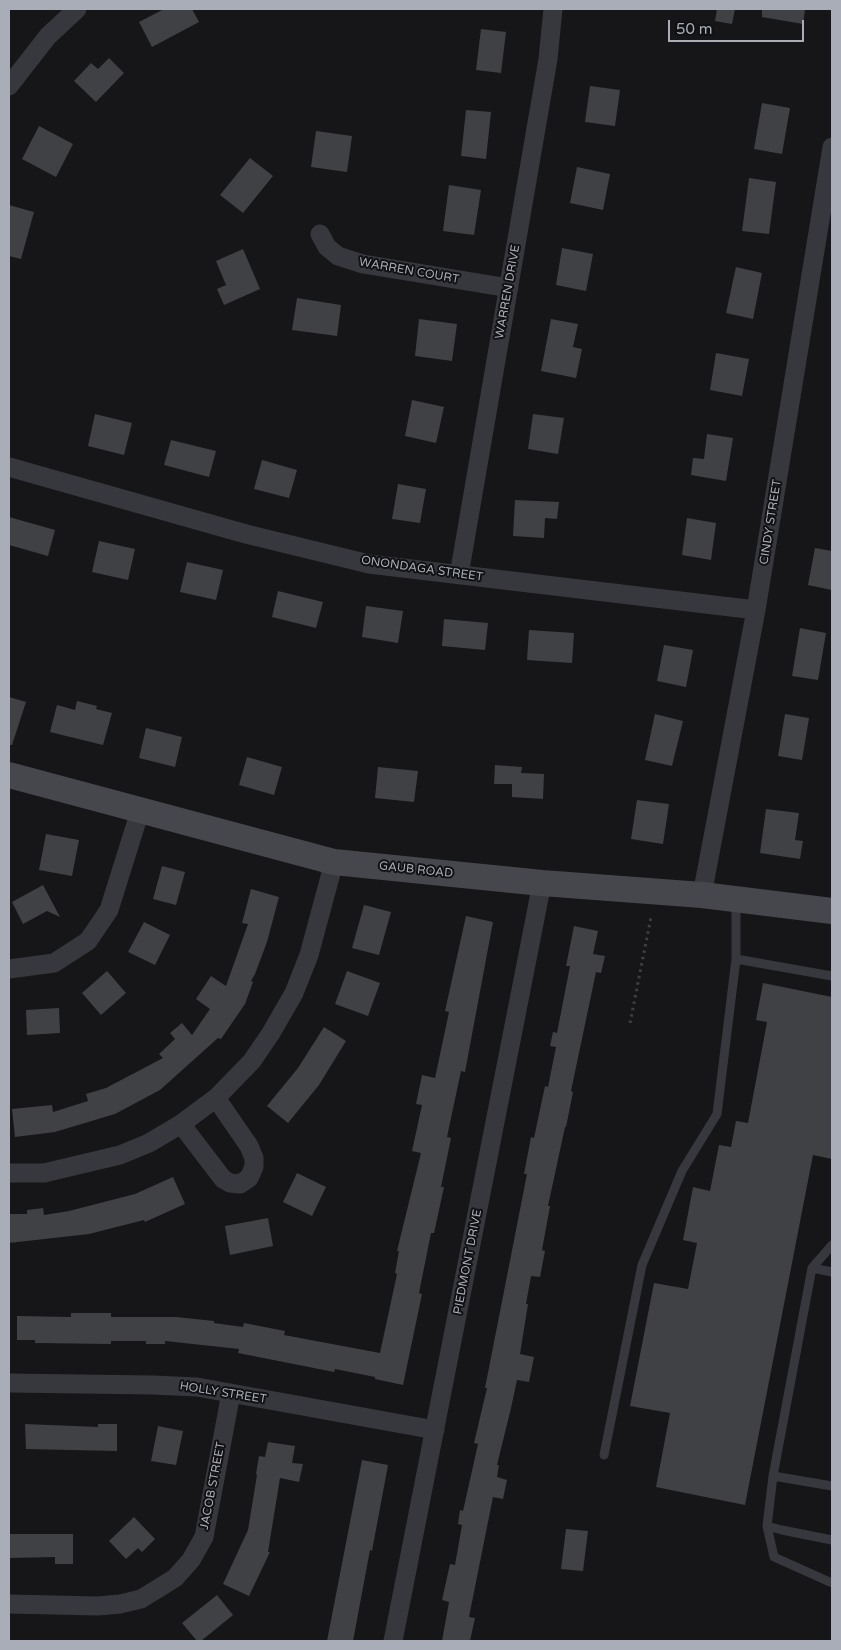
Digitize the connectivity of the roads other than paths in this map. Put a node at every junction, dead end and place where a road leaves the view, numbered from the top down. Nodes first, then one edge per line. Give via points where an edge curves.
1 (76, 9) edge
2 (553, 9) edge
3 (9, 86) edge
4 (832, 147) edge
5 (320, 234) dead end
6 (509, 288) junction
7 (9, 467) edge
8 (459, 575) junction
9 (756, 610) junction
10 (9, 775) edge
11 (140, 811) junction
12 (334, 862) junction
13 (542, 883) junction
14 (702, 895) junction
15 (736, 899) junction
16 (832, 911) edge
17 (736, 959) junction
18 (9, 969) edge
19 (832, 976) edge
20 (216, 1098) junction
21 (181, 1124) junction
22 (9, 1173) edge
23 (832, 1245) edge
24 (812, 1268) junction
25 (832, 1272) edge
26 (9, 1383) edge
27 (231, 1393) junction
28 (435, 1430) junction
29 (604, 1455) dead end
30 (773, 1476) junction
31 (832, 1486) edge
32 (767, 1526) junction
33 (832, 1540) edge
34 (832, 1582) edge
35 (9, 1604) edge
36 (393, 1641) edge

1 - 3 street via 48,36
2 - 6 street, WARREN DRIVE via 548,59
4 - 9 street, CINDY STREET
5 - 6 street, WARREN COURT via 338,256 363,264
6 - 8 street, WARREN DRIVE
7 - 8 street, ONONDAGA STREET via 246,534 369,564
8 - 9 street, ONONDAGA STREET
9 - 14 street, CINDY STREET
10 - 11 street, GAUB ROAD
11 - 12 street, GAUB ROAD
11 - 18 street via 109,910 88,941 54,963
12 - 13 street, GAUB ROAD
12 - 20 street via 309,955 294,993 252,1062
13 - 14 street, GAUB ROAD
13 - 28 street, PIEDMONT DRIVE
14 - 15 street, GAUB ROAD
15 - 16 street, GAUB ROAD
15 - 17 lane
17 - 19 lane
17 - 29 lane via 717,1114 682,1171 642,1265
20 - 21 street
20 - 21 street via 254,1158 249,1178 240,1184 223,1179
21 - 22 street via 120,1156 44,1173
23 - 24 lane
24 - 25 lane
24 - 30 lane
26 - 27 street, HOLLY STREET via 174,1385
27 - 28 street, HOLLY STREET
27 - 35 street, JACOB STREET via 204,1537 191,1560 175,1578 141,1599 120,1604
28 - 36 street, PIEDMONT DRIVE
30 - 31 lane
30 - 32 lane
32 - 33 lane
32 - 34 lane via 774,1557

